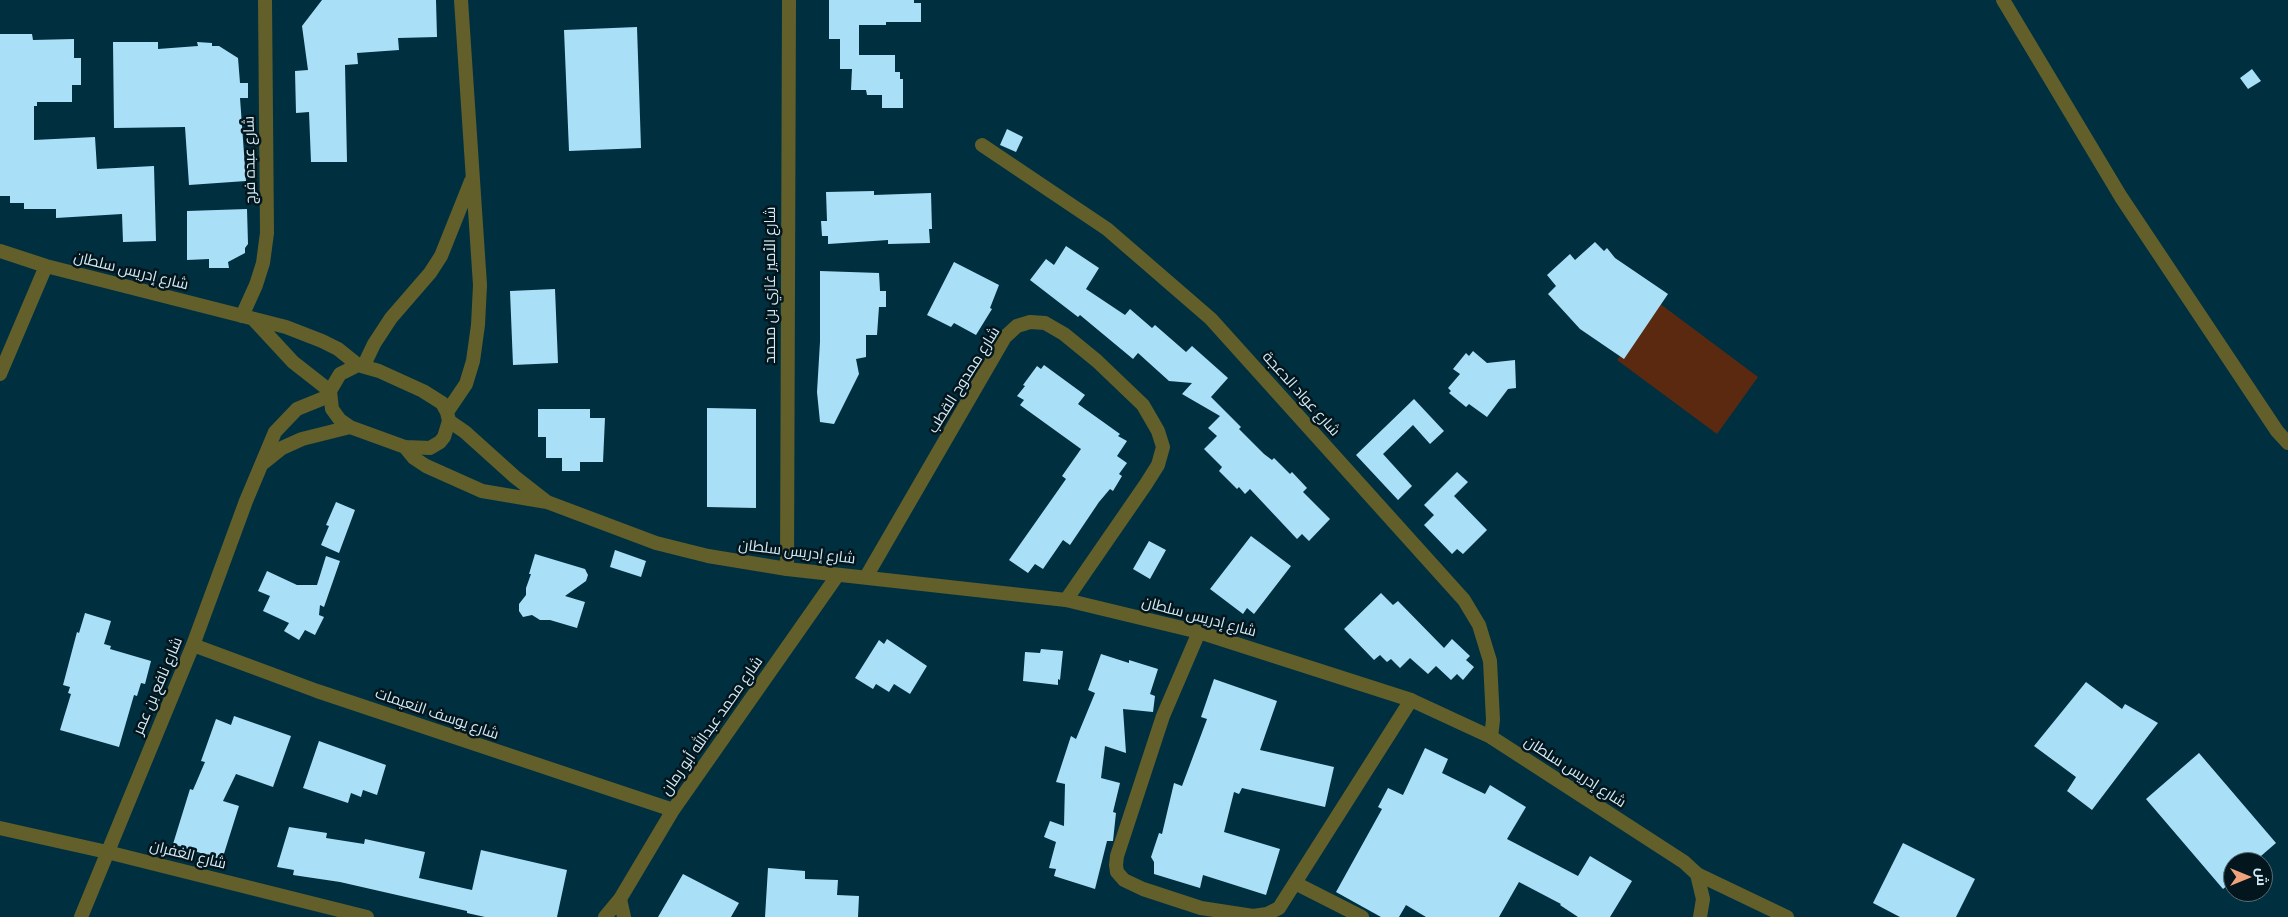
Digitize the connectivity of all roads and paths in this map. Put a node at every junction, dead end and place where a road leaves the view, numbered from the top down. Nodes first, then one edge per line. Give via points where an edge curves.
1 (265, 0) edge
2 (461, 0) edge
3 (789, 0) edge
4 (2003, 0) edge
5 (982, 145) dead end
6 (472, 178) junction
7 (0, 251) edge
8 (46, 266) junction
9 (249, 318) junction
10 (361, 365) junction
11 (0, 374) edge
12 (330, 394) junction
13 (448, 416) junction
14 (350, 427) junction
15 (2288, 443) edge
16 (405, 447) junction
17 (259, 466) junction
18 (547, 502) junction
19 (787, 570) junction
20 (837, 576) junction
21 (866, 577) junction
22 (1066, 600) junction
23 (1199, 632) junction
24 (193, 645) junction
25 (1412, 700) junction
26 (1491, 737) junction
27 (673, 810) junction
28 (0, 828) edge
29 (107, 852) junction
30 (1697, 874) junction
31 (1295, 884) junction
32 (620, 899) junction
33 (81, 917) edge
34 (367, 917) edge
35 (605, 917) edge
36 (624, 917) edge
37 (1362, 917) edge
38 (1700, 917) edge
39 (1787, 917) edge

1 - 9 street, شارع عبده فرج via 267,233
2 - 6 street
3 - 19 street, شارع الأمير غازي بن محمد
4 - 15 street via 2121,197
5 - 26 street, شارع عواد الدعجة via 1107,229 1211,319 1464,600 1479,625 1490,661
6 - 10 street via 441,256 391,318
6 - 13 street via 479,250 478,325 466,384
7 - 8 street, شارع إدريس سلطان
8 - 9 street, شارع إدريس سلطان
8 - 11 street
9 - 10 street, شارع إدريس سلطان via 322,340
9 - 12 street
10 - 12 street via 340,374
10 - 13 street, شارع إدريس سلطان via 423,391 442,403
12 - 14 street via 336,415
12 - 17 street, شارع نافع بن عمر via 286,418 275,432
13 - 16 street via 444,437 436,446
13 - 18 street, شارع إدريس سلطان
14 - 16 street
14 - 17 street via 302,439 282,448
16 - 18 street, شارع إدريس سلطان via 426,466 475,488
17 - 24 street, شارع نافع بن عمر
18 - 19 street, شارع إدريس سلطان via 656,543
19 - 20 street, شارع إدريس سلطان
20 - 21 street, شارع إدريس سلطان
20 - 27 street, شارع محمد عبدالله أبو رمان
21 - 22 street, شارع إدريس سلطان
21 - 22 street, شارع ممدوح القطب via 1005,337 1017,326 1030,322 1045,323 1091,356 1144,405 1158,431 1162,447 1158,465 1150,478
22 - 23 street, شارع إدريس سلطان
23 - 25 street, شارع إدريس سلطان
23 - 31 street via 1163,716 1117,856 1117,872 1124,880 1144,889 1201,908 1237,915 1267,914 1279,908
24 - 27 street, شارع يوسف النعيمات via 326,694
24 - 29 street, شارع نافع بن عمر
25 - 26 street, شارع إدريس سلطان
25 - 31 street
26 - 30 street, شارع إدريس سلطان via 1661,846
27 - 32 street, شارع محمد عبدالله أبو رمان
28 - 29 street, شارع الغفران
29 - 33 street, شارع نافع بن عمر
29 - 34 street, شارع الغفران
30 - 38 street via 1703,899
30 - 39 street, شارع إدريس سلطان
31 - 37 street
32 - 35 street, شارع محمد عبدالله أبو رمان
32 - 36 street

